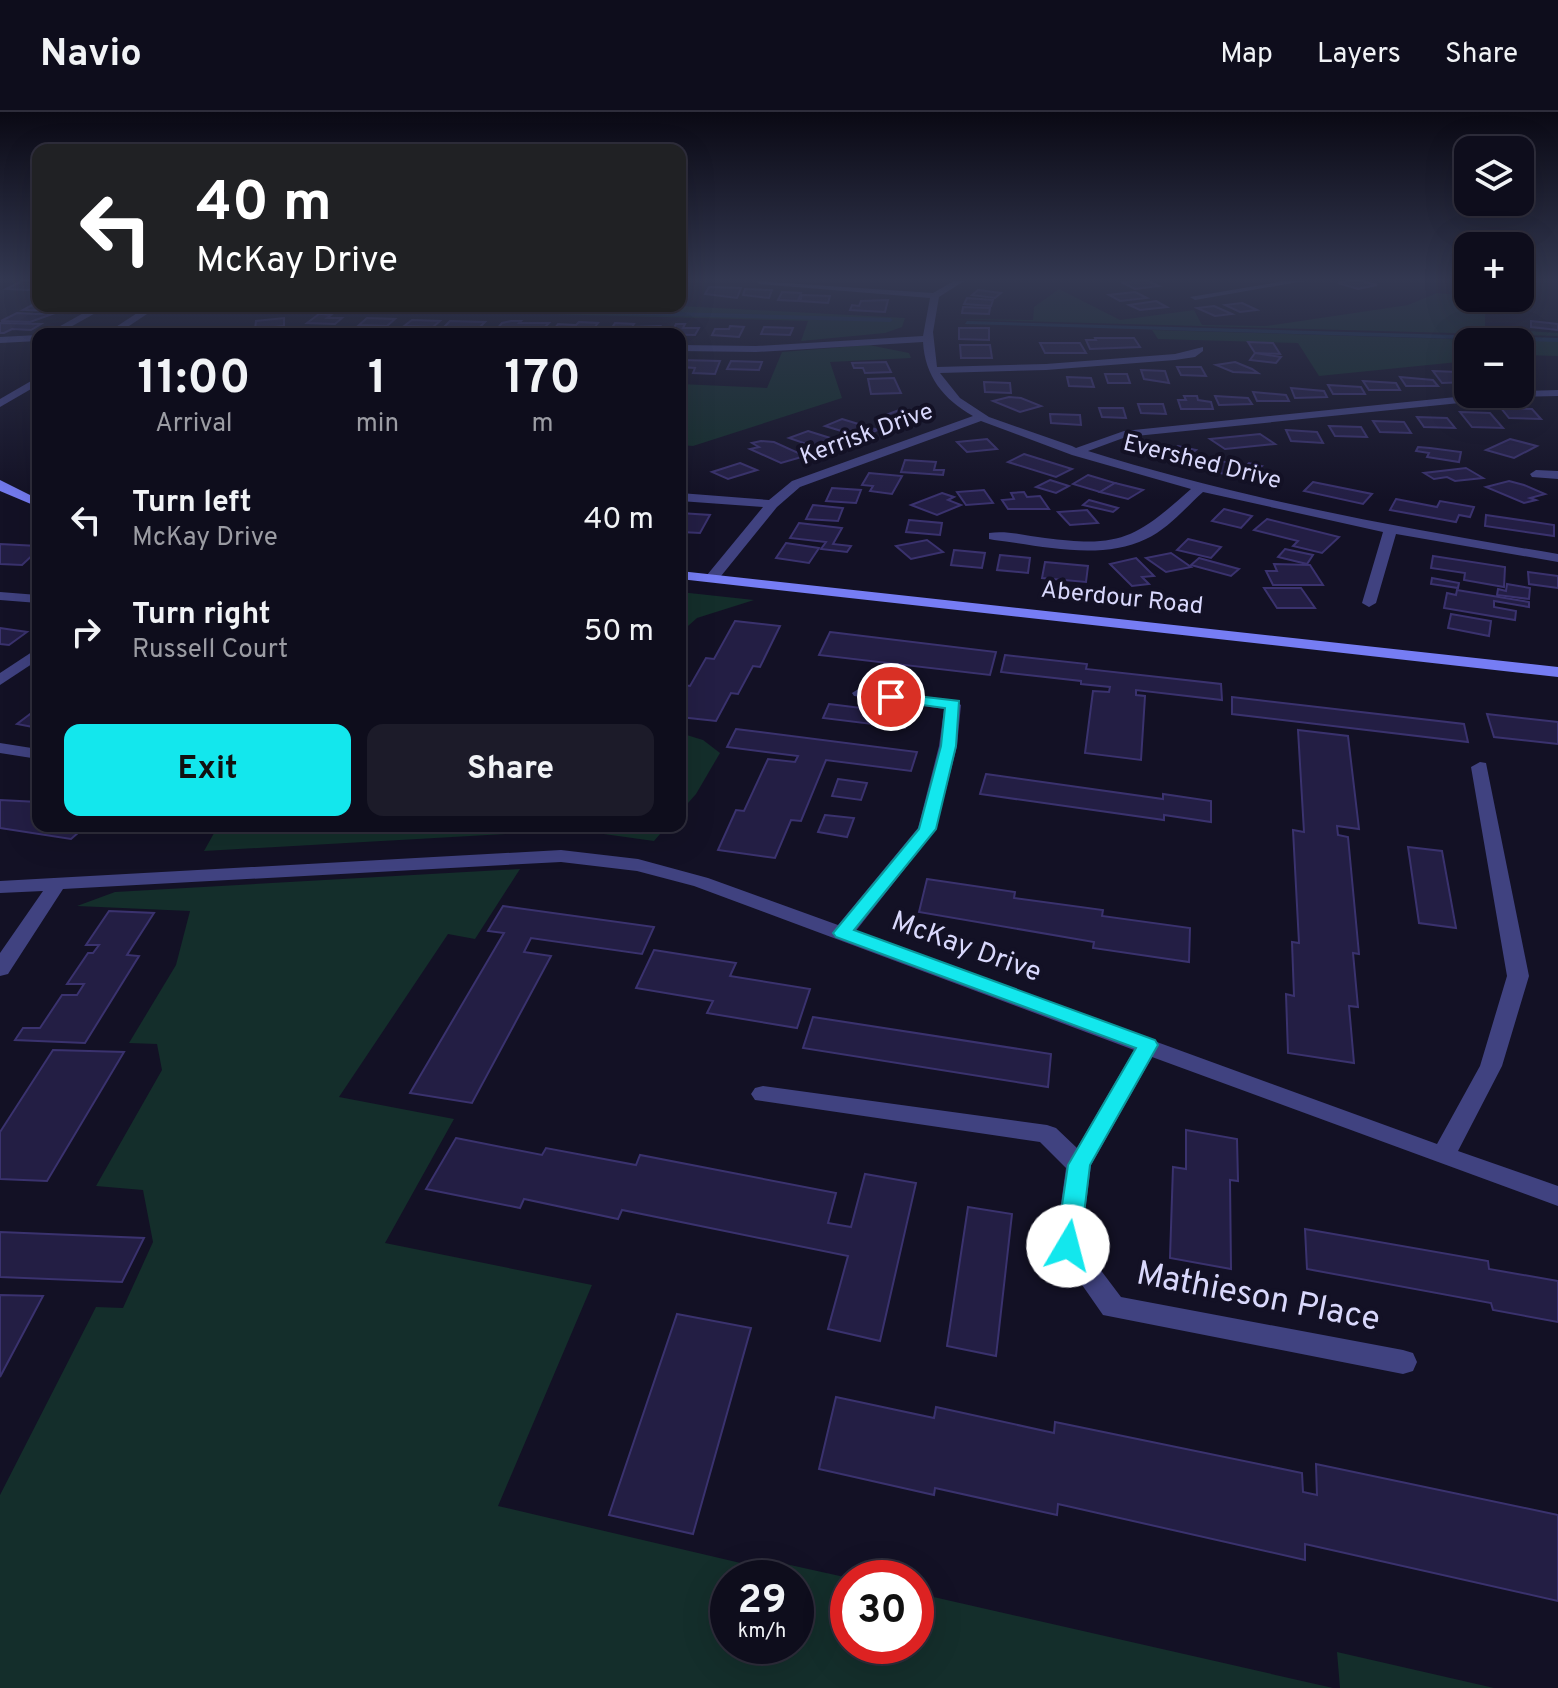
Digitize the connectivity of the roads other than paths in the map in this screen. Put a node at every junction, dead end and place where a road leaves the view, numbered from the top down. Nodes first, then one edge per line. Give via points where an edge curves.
1 (931, 355) edge
2 (1192, 355) edge
3 (932, 370) junction
4 (32, 384) edge
5 (1558, 393) edge
6 (1534, 394) edge
7 (1454, 401) edge
8 (0, 404) edge
9 (982, 417) junction
10 (1076, 452) junction
11 (1536, 474) dead end
12 (1558, 475) edge
13 (0, 484) edge
14 (1200, 488) junction
15 (686, 497) edge
16 (32, 502) edge
17 (0, 503) edge
18 (32, 504) edge
19 (772, 504) junction
20 (1390, 531) junction
21 (994, 536) dead end
22 (1558, 558) edge
23 (686, 576) edge
24 (712, 578) junction
25 (0, 596) edge
26 (32, 599) edge
27 (1369, 603) dead end
28 (32, 657) edge
29 (1558, 672) edge
30 (0, 680) edge
31 (860, 693) dead end
32 (0, 748) edge
33 (32, 753) edge
34 (1480, 767) dead end
35 (57, 884) junction
36 (0, 887) edge
37 (843, 933) junction
38 (0, 969) edge
39 (1148, 1045) junction
40 (763, 1094) dead end
41 (1443, 1156) junction
42 (1079, 1165) junction
43 (1558, 1196) edge
44 (1403, 1362) dead end

1 - 3 street
2 - 3 street
3 - 9 street, Evershed Drive via 959,403
4 - 8 street
5 - 6 street
7 - 10 street via 1124,434
9 - 10 street, Evershed Drive
9 - 19 street, Kerrisk Drive via 811,477
10 - 14 street, Evershed Drive
11 - 12 street
13 - 16 main road
14 - 20 street, Evershed Drive
14 - 21 street via 1144,535 1124,543 1099,546
15 - 19 street
17 - 18 main road
19 - 24 street, Kerrisk Drive
20 - 22 street, Evershed Drive
20 - 27 street
23 - 24 main road, Aberdour Road
24 - 29 main road, Aberdour Road
25 - 26 street
28 - 30 street
31 - 37 street via 953,705 927,829
32 - 33 street
34 - 41 street via 1518,976 1491,1066
35 - 36 street, McKay Drive
35 - 37 street, McKay Drive via 561,856 638,865 701,882
35 - 38 street
37 - 39 street, McKay Drive
39 - 41 street, McKay Drive
39 - 42 street, Mathieson Place
40 - 42 street via 1047,1134
41 - 43 street, McKay Drive
42 - 44 street, Mathieson Place via 1068,1246 1113,1307

